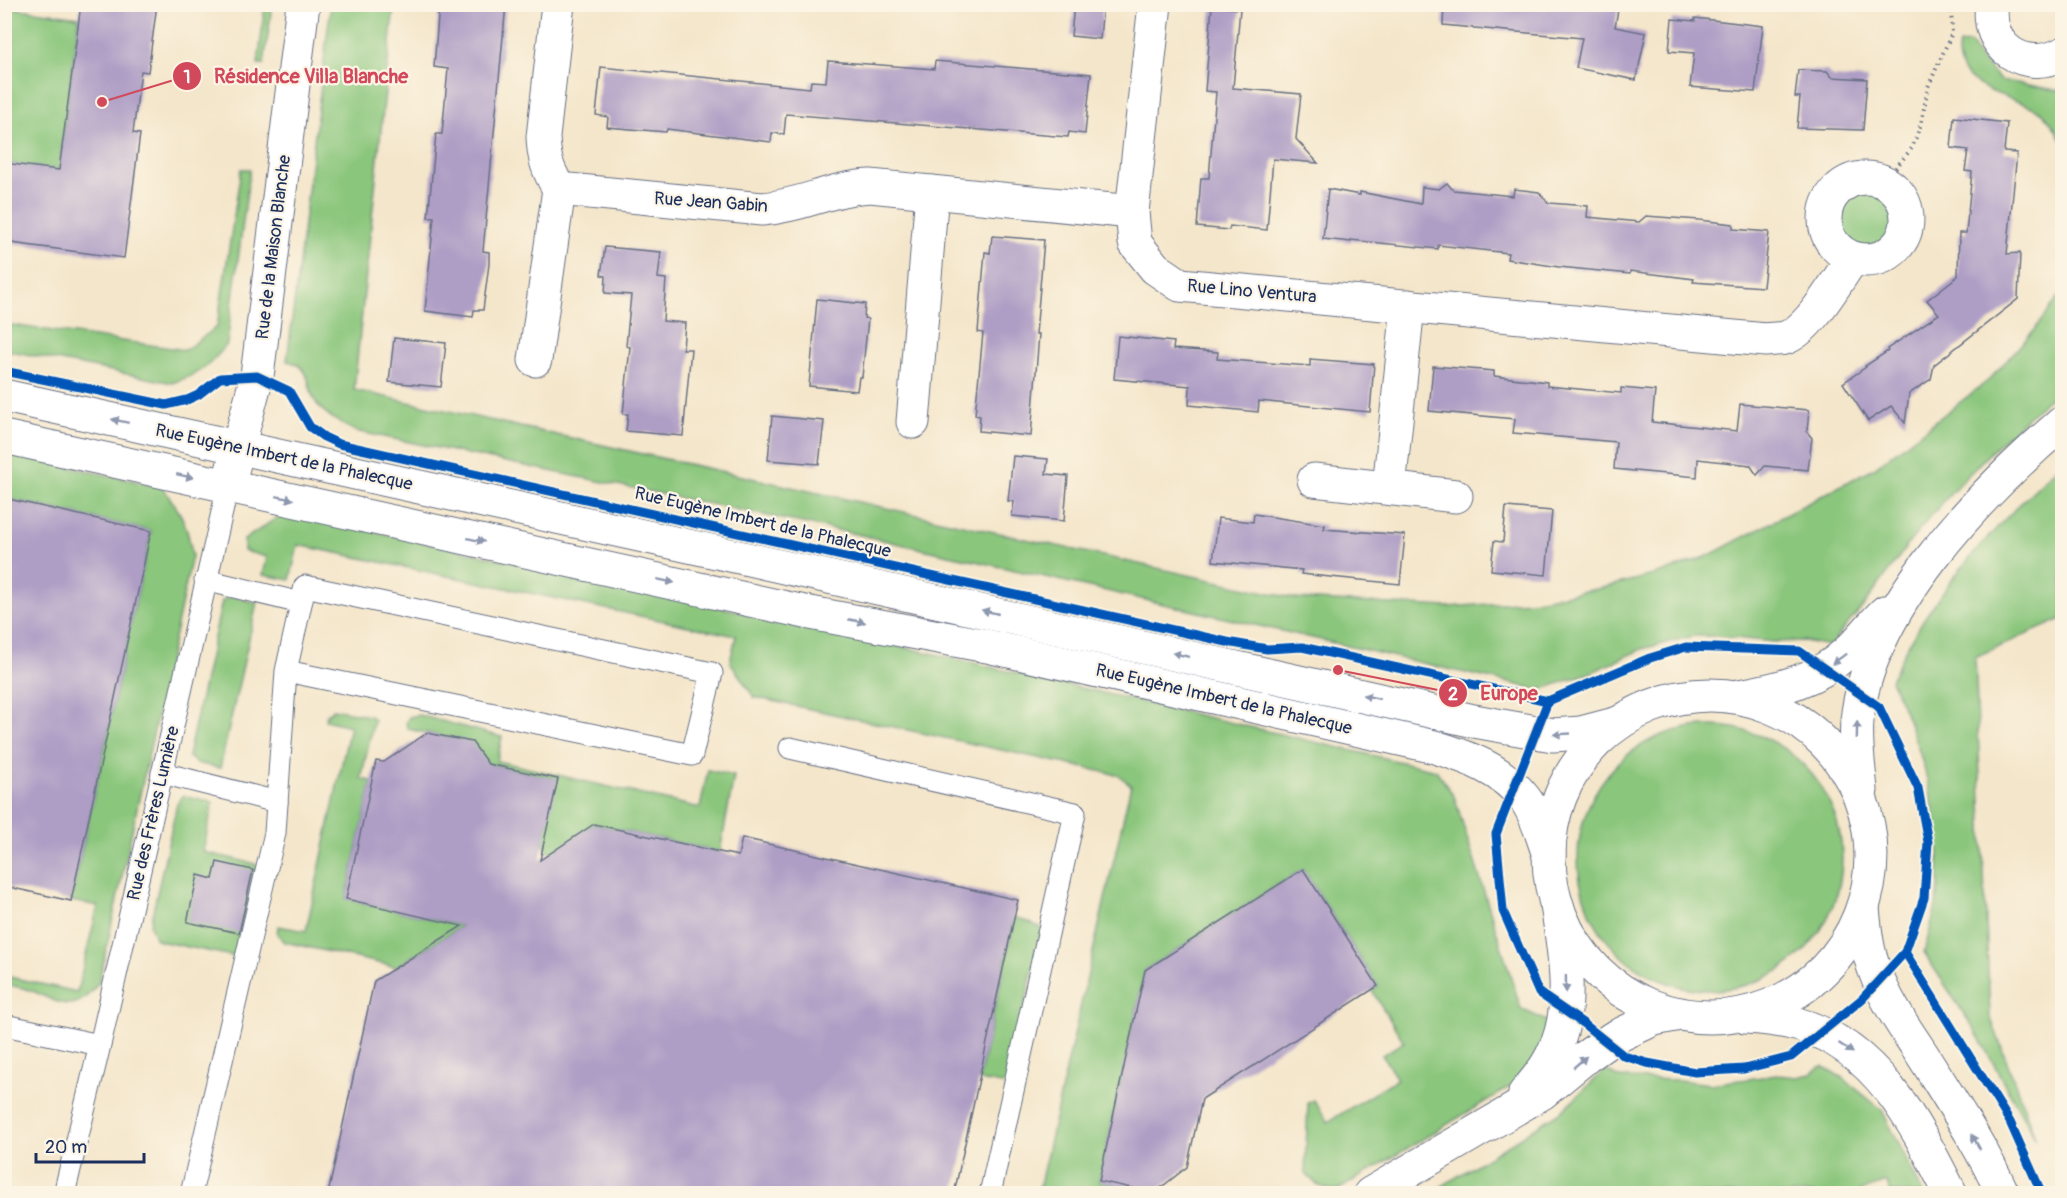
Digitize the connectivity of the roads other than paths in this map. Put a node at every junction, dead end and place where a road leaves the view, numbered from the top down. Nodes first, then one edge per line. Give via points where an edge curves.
1 (303, 4) edge
2 (558, 4) edge
3 (1154, 5) edge
4 (1989, 5) edge
5 (2062, 54) edge
6 (560, 189) junction
7 (932, 192) junction
8 (1132, 212) junction
9 (1852, 258) junction
10 (1408, 306) junction
11 (535, 360) dead end
12 (4, 396) edge
13 (913, 422) dead end
14 (2062, 423) edge
15 (4, 436) edge
16 (239, 447) junction
17 (1314, 480) dead end
18 (228, 486) junction
19 (1389, 488) junction
20 (1456, 496) dead end
21 (205, 580) junction
22 (1910, 588) junction
23 (301, 603) junction
24 (286, 671) junction
25 (1732, 697) junction
26 (1619, 723) junction
27 (790, 748) dead end
28 (162, 773) junction
29 (278, 802) junction
30 (1863, 809) junction
31 (1549, 855) junction
32 (1557, 905) junction
33 (1863, 908) junction
34 (1680, 1014) junction
35 (1731, 1016) junction
36 (4, 1024) edge
37 (100, 1045) junction
38 (1497, 1118) junction
39 (64, 1194) edge
40 (191, 1194) edge
41 (990, 1194) edge
42 (1370, 1194) edge
43 (1951, 1194) edge
44 (2003, 1194) edge

1 - 16 street, Rue de la Maison Blanche via 257,376
2 - 6 street via 543,157
3 - 8 street, Rue Lino Ventura
4 - 5 street via 1996,36 2011,53 2033,61
6 - 7 street, Rue Jean Gabin via 762,209 793,205 851,187
6 - 11 street
7 - 8 street, Rue Jean Gabin
7 - 13 street
8 - 10 street, Rue Lino Ventura via 1135,243 1155,268 1180,285
9 - 9 street via 1831,242 1824,216 1827,203 1840,187 1858,178 1884,182 1903,201 1907,215 1901,241 1880,258
9 - 10 street, Rue Lino Ventura via 1809,321 1785,338 1766,340
10 - 19 street
16 -> 12 street, Rue Eugène Imbert de la Phalecque
14 - 22 street via 1990,490 1945,540
15 -> 18 street, Rue Eugène Imbert de la Phalecque
16 - 18 street, Rue de la Maison Blanche
26 -> 16 street, Rue Eugène Imbert de la Phalecque via 1581,733 1553,735 1474,721
17 - 19 street
18 - 21 lane, Rue des Frères Lumière
18 -> 31 street, Rue Eugène Imbert de la Phalecque via 805,612 987,646 1435,747 1488,768 1525,799
19 - 20 street
21 - 23 lane
21 - 28 lane, Rue des Frères Lumière
22 -> 25 street via 1825,669 1799,683
30 -> 22 street via 1857,722 1864,684 1874,656
23 - 24 lane
23 - 24 lane via 305,586 712,673 692,755
24 - 29 lane
25 - 26 street via 1691,696 1671,700
25 - 30 street via 1771,708 1806,727 1847,772
26 - 31 street via 1582,759 1564,788 1553,820
27 - 41 lane via 1075,813
28 - 29 lane
28 - 37 lane, Rue des Frères Lumière
29 - 40 lane via 275,833
30 - 33 street via 1871,848
31 - 32 street
32 - 34 street via 1571,937 1604,976 1632,997
32 -> 38 street via 1566,961 1566,995 1555,1049 1541,1074
33 - 35 street via 1845,944 1819,975 1768,1007
44 -> 33 street via 1959,1112 1886,998 1867,944
34 - 35 street
38 -> 34 street via 1542,1093 1613,1038 1654,1019
35 -> 43 street via 1799,1024 1852,1051 1879,1076 1906,1111
36 - 37 lane
37 - 39 lane, Rue des Frères Lumière
38 - 42 street

